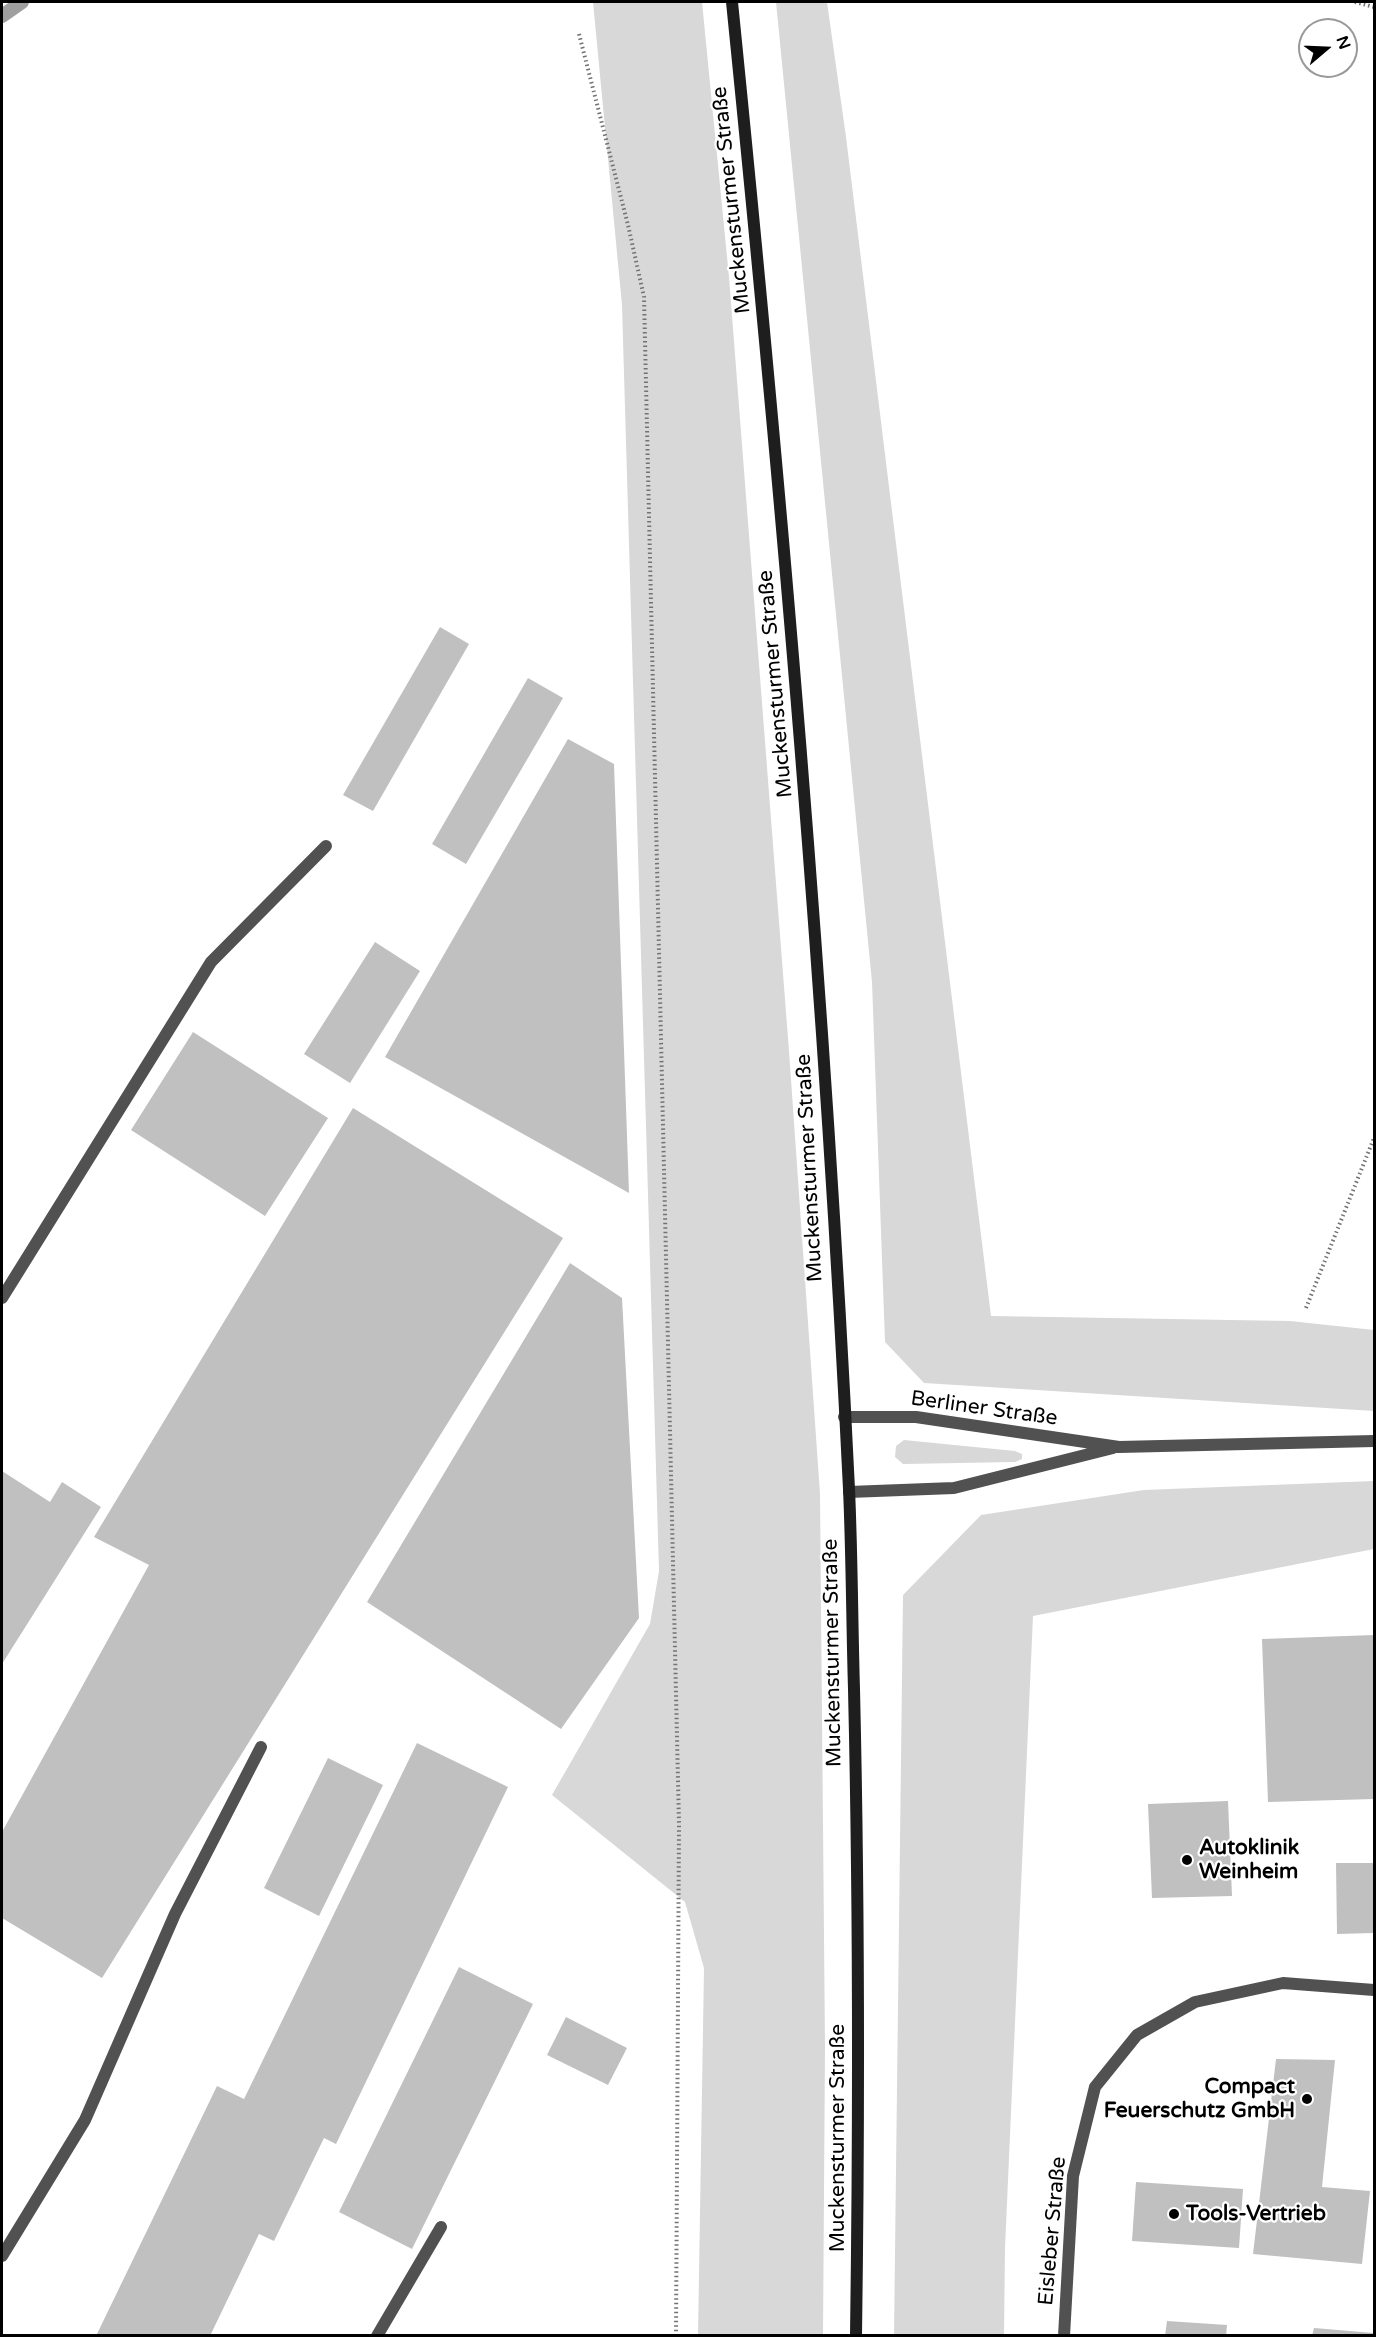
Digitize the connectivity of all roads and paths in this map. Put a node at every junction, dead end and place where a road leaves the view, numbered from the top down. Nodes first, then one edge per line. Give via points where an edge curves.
1 (732, 2) edge
2 (1354, 2) edge
3 (1374, 7) edge
4 (579, 34) dead end
5 (326, 846) dead end
6 (1374, 1138) edge
7 (2, 1298) edge
8 (1306, 1308) dead end
9 (844, 1417) junction
10 (1374, 1441) edge
11 (1119, 1447) junction
12 (849, 1492) junction
13 (261, 1747) dead end
14 (1374, 1990) edge
15 (441, 2227) dead end
16 (2, 2256) edge
17 (377, 2336) edge
18 (675, 2336) edge
19 (856, 2336) edge
20 (1064, 2336) edge

1 - 9 main road, Muckensturmer Straße via 780,500 815,928
2 - 3 path
4 - 18 path via 644,297 679,1812
5 - 7 street via 211,962
6 - 8 path
9 - 11 street, Berliner Straße via 916,1417
9 - 12 main road, Muckensturmer Straße
10 - 11 street, Berliner Straße
11 - 12 street, Berliner Straße via 954,1488
12 - 19 main road, Muckensturmer Straße via 857,1849
13 - 16 street via 174,1914 85,2120
14 - 20 street, Eisleber Straße via 1283,1983 1194,2002 1137,2035 1095,2086 1078,2154 1073,2176
15 - 17 street

